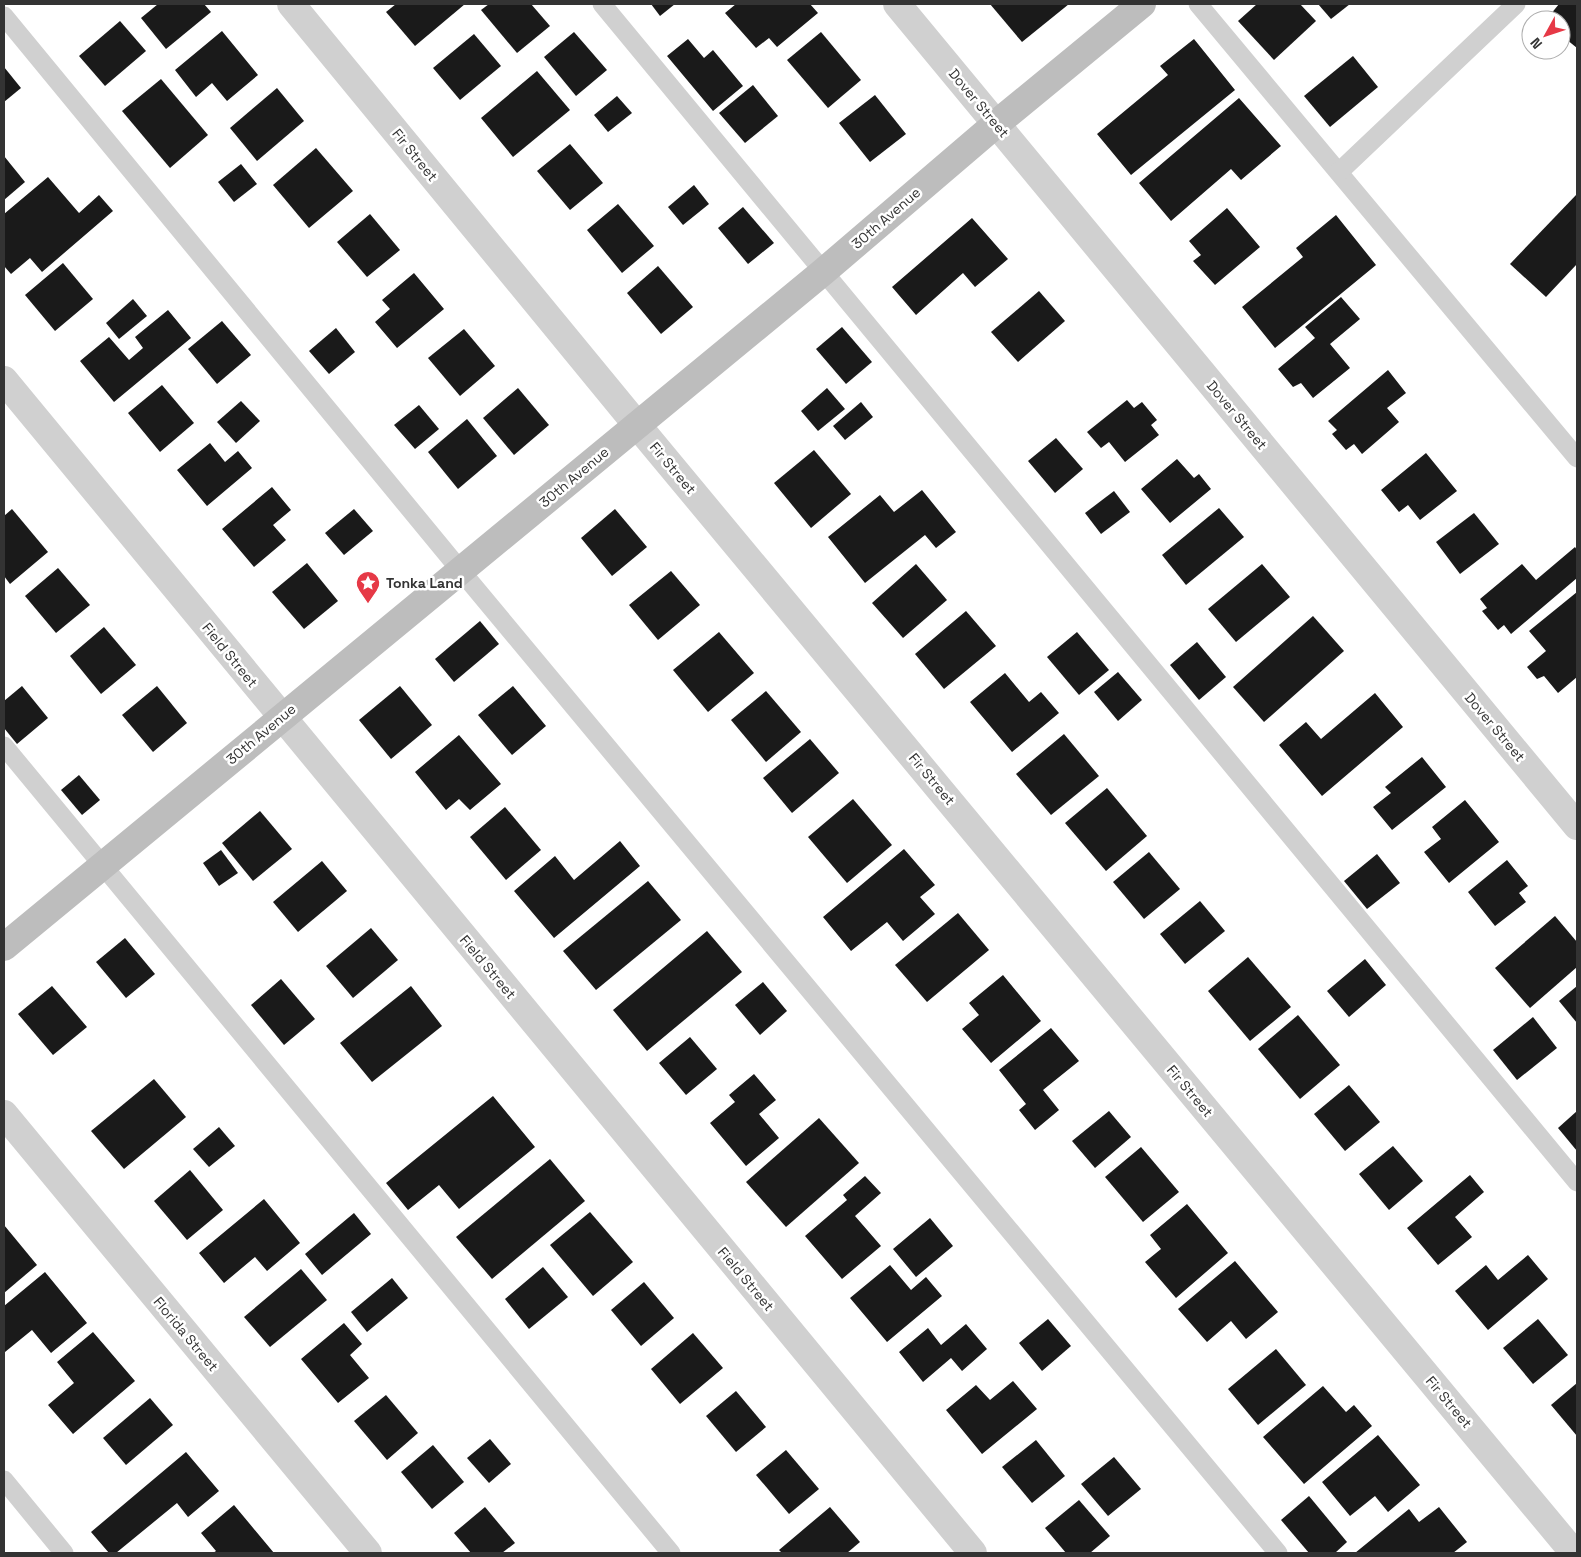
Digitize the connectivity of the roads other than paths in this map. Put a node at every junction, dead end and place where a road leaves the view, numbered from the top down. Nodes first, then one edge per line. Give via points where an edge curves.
1 (291, 4) edge
2 (602, 4) edge
3 (897, 4) edge
4 (1142, 4) edge
5 (1198, 4) edge
6 (1516, 4) edge
7 (4, 16) edge
8 (996, 124) junction
9 (1339, 172) junction
10 (823, 272) junction
11 (4, 380) edge
12 (637, 425) junction
13 (1577, 458) edge
14 (461, 571) junction
15 (281, 717) junction
16 (4, 746) edge
17 (1577, 826) edge
18 (103, 867) junction
19 (4, 947) edge
20 (4, 1114) edge
21 (1577, 1182) edge
22 (4, 1480) edge
23 (64, 1553) edge
24 (368, 1553) edge
25 (671, 1553) edge
26 (973, 1553) edge
27 (1278, 1553) edge
28 (1574, 1553) edge

1 - 12 street, Fir Street
2 - 10 lane
3 - 8 street, Dover Street
4 - 8 street, 30th Avenue
5 - 9 lane
6 - 9 lane
7 - 14 lane
8 - 10 street, 30th Avenue
8 - 17 street, Dover Street
9 - 13 lane
10 - 12 street, 30th Avenue
10 - 21 lane
11 - 15 street, Field Street
12 - 14 street, 30th Avenue
12 - 28 street, Fir Street
14 - 15 street, 30th Avenue
14 - 27 lane
15 - 18 street, 30th Avenue
15 - 26 street, Field Street
16 - 18 lane
18 - 19 street, 30th Avenue
18 - 25 lane
20 - 24 street, Florida Street
22 - 23 lane

